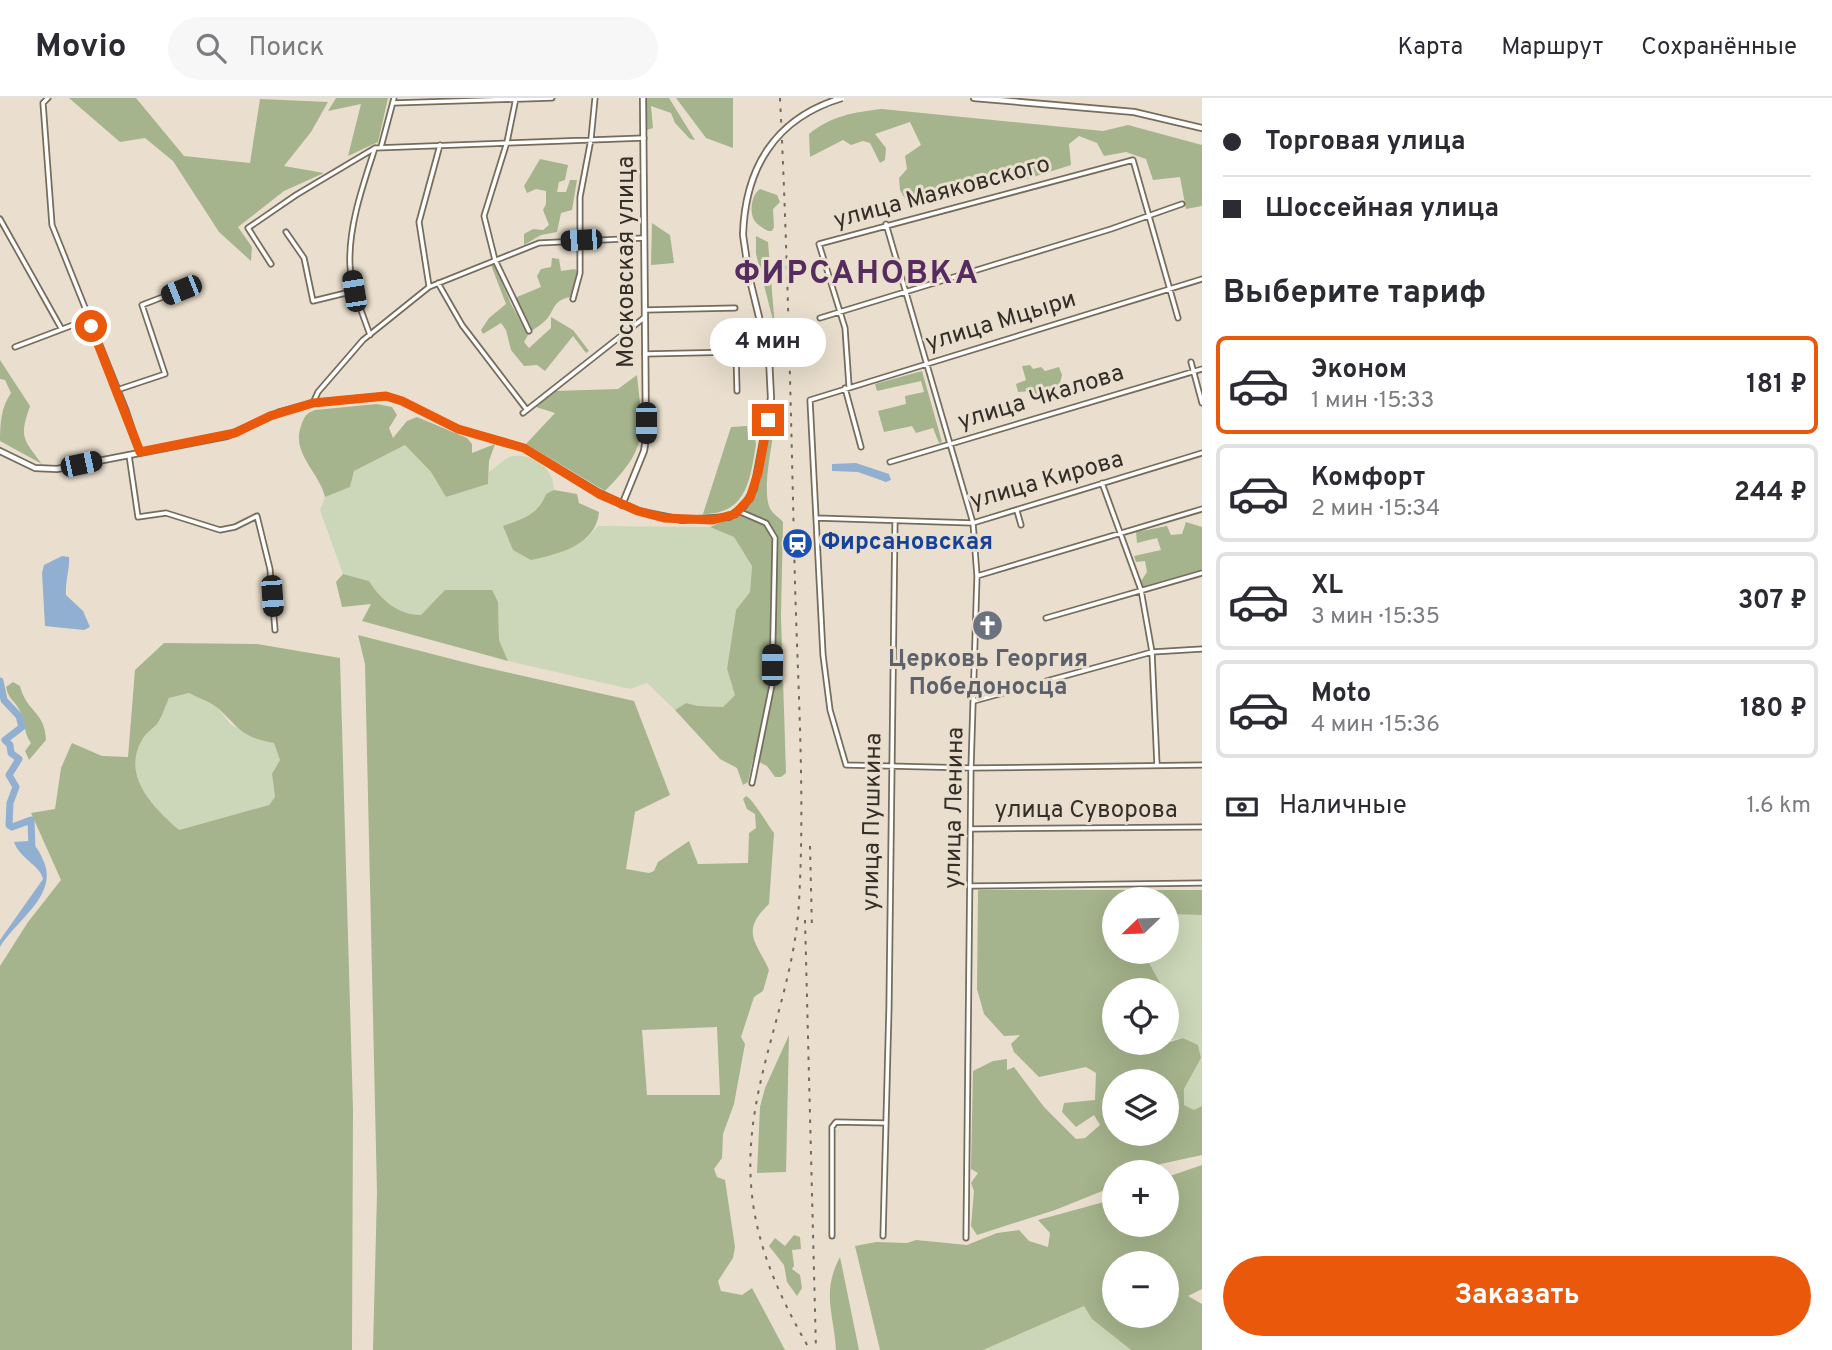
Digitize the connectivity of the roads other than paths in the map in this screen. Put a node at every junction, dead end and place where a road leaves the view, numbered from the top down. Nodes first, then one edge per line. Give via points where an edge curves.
1 (48, 98) edge
2 (552, 98) edge
3 (595, 98) edge
4 (643, 98) edge
5 (842, 98) edge
6 (974, 98) edge
7 (516, 99) edge
8 (393, 100) edge
9 (1202, 128) edge
10 (644, 138) junction
11 (591, 139) junction
12 (507, 142) junction
13 (440, 145) junction
14 (374, 148) junction
15 (380, 148) junction
16 (1182, 204) dead end
17 (1148, 216) junction
18 (0, 219) edge
19 (886, 224) junction
20 (286, 232) dead end
21 (645, 238) junction
22 (581, 240) junction
23 (495, 260) junction
24 (271, 264) dead end
25 (1202, 279) edge
26 (438, 283) junction
27 (429, 287) junction
28 (1169, 289) junction
29 (181, 290) dead end
30 (354, 291) junction
31 (905, 291) junction
32 (573, 299) dead end
33 (735, 308) dead end
34 (645, 310) junction
35 (840, 312) junction
36 (645, 317) junction
37 (820, 318) dead end
38 (1178, 318) dead end
39 (89, 319) junction
40 (61, 328) junction
41 (529, 331) dead end
42 (370, 335) junction
43 (15, 347) dead end
44 (645, 354) junction
45 (1191, 362) dead end
46 (926, 364) junction
47 (1202, 369) edge
48 (1192, 372) junction
49 (847, 387) junction
50 (117, 390) junction
51 (737, 391) dead end
52 (313, 403) junction
53 (1202, 403) edge
54 (949, 444) junction
55 (861, 447) dead end
56 (0, 451) edge
57 (140, 452) junction
58 (1202, 453) edge
59 (129, 455) junction
60 (890, 462) dead end
61 (1102, 483) junction
62 (622, 505) junction
63 (1202, 509) edge
64 (738, 511) junction
65 (1017, 511) junction
66 (815, 518) junction
67 (895, 521) junction
68 (973, 523) junction
69 (1021, 525) dead end
70 (1118, 533) junction
71 (1202, 573) edge
72 (976, 576) junction
73 (1141, 590) junction
74 (1046, 618) dead end
75 (275, 630) dead end
76 (1202, 649) edge
77 (1152, 652) junction
78 (974, 701) junction
79 (1157, 765) junction
80 (1202, 765) edge
81 (891, 767) junction
82 (971, 768) junction
83 (752, 783) dead end
84 (1202, 827) edge
85 (971, 829) junction
86 (1202, 883) edge
87 (971, 886) junction
88 (886, 1123) junction
89 (832, 1236) dead end
90 (883, 1236) dead end
91 (966, 1238) dead end

1 - 39 street via 43,103 49,211
2 - 7 street
3 - 11 street
4 - 10 street, Московская улица
5 - 64 street, bridge via 798,119 775,138 748,189 743,236 771,375 769,415 754,489
6 - 9 street via 1134,112
7 - 8 street
7 - 12 street
8 - 15 street
10 - 11 street
10 - 21 street, Московская улица
11 - 12 street
11 - 22 street via 580,197
12 - 13 street
12 - 23 street via 484,216
13 - 15 street
13 - 27 street via 419,222
14 - 15 street
14 - 24 street via 248,228
14 - 30 street via 352,233
16 - 17 street
17 - 19 street, улица Маяковского via 1133,160
17 - 28 street
17 - 31 street
18 - 40 street
19 - 31 street, улица Ленина
19 - 35 street, улица Маяковского via 819,244
20 - 30 street via 304,258 313,301
21 - 22 street
21 - 34 street, Московская улица
22 - 23 street via 539,243
22 - 32 street
23 - 26 street
23 - 41 street
25 - 28 street, улица Мцыри
26 - 27 street
26 - 36 street via 462,325 525,412
27 - 42 street
28 - 38 street
28 - 46 street, улица Мцыри
29 - 50 street via 142,305 165,374
30 - 42 street
31 - 35 street
31 - 46 street, улица Ленина
33 - 34 street
34 - 36 street, Московская улица
35 - 37 street
35 - 49 street, улица Маяковского
36 - 44 street, Московская улица
39 - 40 street
39 - 50 street
40 - 43 street
42 - 52 street
44 - 51 street via 736,352
44 - 62 street, Московская улица via 644,451
45 - 48 street
46 - 49 street, улица Мцыри
46 - 54 street, улица Ленина
47 - 48 street, улица Чкалова
48 - 53 street
48 - 54 street, улица Чкалова
49 - 55 street, улица Маяковского
49 - 66 street, улица Мцыри via 810,400
50 - 57 street
52 - 57 street via 235,433
52 - 62 street via 386,396 402,401 458,429 524,448
54 - 60 street, улица Чкалова
54 - 68 street, улица Ленина
56 - 59 street via 46,469
57 - 59 street
58 - 61 street, улица Кирова
59 - 75 street via 138,517 166,513 220,530 257,516 270,569
61 - 65 street, улица Кирова
61 - 70 street
62 - 64 street via 682,520 722,519
63 - 70 street
64 - 83 street via 766,523 775,538 772,685
65 - 68 street, улица Кирова
65 - 69 street
66 - 67 street, улица Кирова
66 - 81 street via 830,710 846,765
67 - 68 street, улица Кирова
67 - 81 street, улица Пушкина
68 - 72 street, улица Ленина
70 - 72 street
70 - 73 street
71 - 73 street
72 - 78 street, улица Ленина
73 - 74 street
73 - 77 street
76 - 77 street
77 - 78 street
77 - 79 street
78 - 82 street, улица Ленина
79 - 80 street
79 - 82 street
81 - 82 street
81 - 88 street, улица Пушкина
82 - 85 street, улица Ленина
84 - 85 street, улица Суворова
85 - 87 street, улица Ленина
86 - 87 street
87 - 91 street, улица Ленина
88 - 89 street via 836,1122 832,1127
88 - 90 street, улица Пушкина

